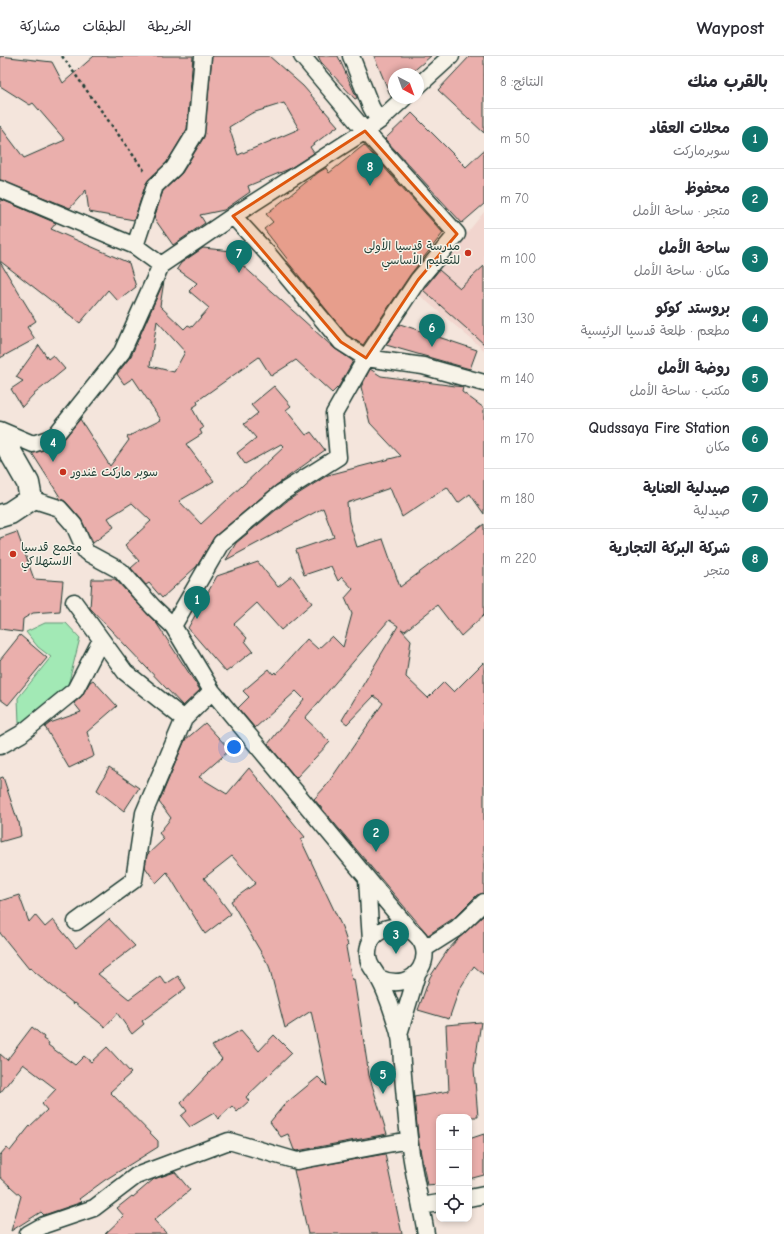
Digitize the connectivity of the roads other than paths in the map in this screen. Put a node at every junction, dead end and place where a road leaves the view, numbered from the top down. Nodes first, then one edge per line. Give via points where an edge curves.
1 (203, 56) edge
2 (302, 56) edge
3 (351, 56) edge
4 (451, 56) edge
5 (424, 81) edge
6 (397, 104) edge
7 (379, 121) junction
8 (365, 131) junction
9 (0, 189) edge
10 (233, 216) junction
11 (135, 246) junction
12 (162, 265) junction
13 (366, 358) junction
14 (484, 383) edge
15 (0, 430) edge
16 (0, 434) edge
17 (31, 500) junction
18 (0, 516) edge
19 (74, 602) dead end
20 (173, 626) junction
21 (101, 640) junction
22 (212, 691) junction
23 (184, 720) junction
24 (0, 746) edge
25 (367, 880) junction
26 (484, 902) edge
27 (76, 922) dead end
28 (410, 930) junction
29 (371, 941) junction
30 (424, 949) junction
31 (417, 974) junction
32 (379, 978) junction
33 (399, 1034) junction
34 (409, 1140) junction
35 (484, 1195) edge
36 (472, 1197) edge
37 (436, 1204) edge
38 (421, 1206) junction
39 (28, 1234) edge
40 (426, 1234) edge

1 - 11 street via 196,132 174,168 155,186
2 - 8 street
3 - 7 street
4 - 5 street
6 - 7 street
7 - 8 street
8 - 10 street
8 - 13 street via 457,234 418,280
9 - 11 street
10 - 12 street
10 - 13 street via 341,342
11 - 12 street
12 - 15 street via 122,352 54,438 33,444
13 - 14 street via 423,366
13 - 20 street via 334,414 338,457 281,493 221,543
16 - 17 main road via 28,483
17 - 18 main road
17 - 20 street via 59,508 74,525 86,552 121,571
19 - 21 street
20 - 22 street
21 - 23 street via 125,672
21 - 24 street via 75,690 21,734
22 - 23 street
22 - 25 street
23 - 27 street via 144,813 134,880
25 - 28 street
25 - 29 street
26 - 30 street via 457,928
28 - 29 street via 398,927 384,929
28 - 30 street via 417,935
29 - 32 street via 368,961
30 - 31 street via 423,962
31 - 32 street via 399,983
31 - 33 street
32 - 33 street
33 - 34 street
34 - 38 street
34 - 39 street via 297,1161 229,1141 136,1176 94,1208 44,1225
35 - 36 street
37 - 38 street
38 - 40 street

